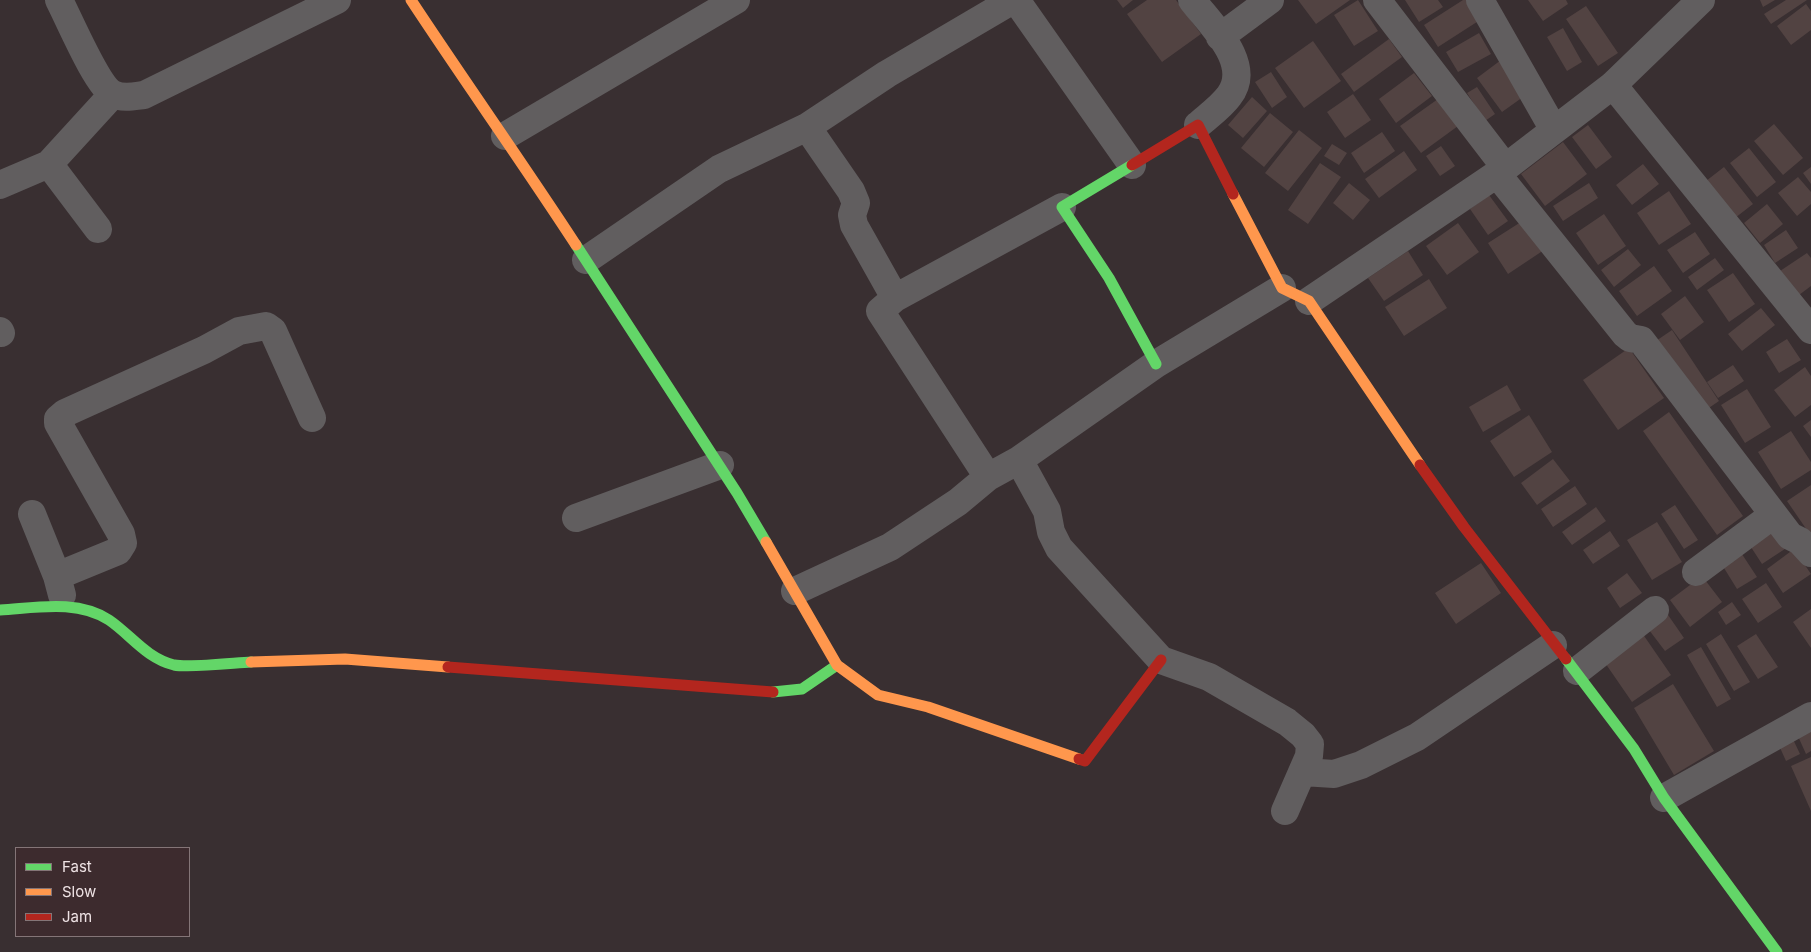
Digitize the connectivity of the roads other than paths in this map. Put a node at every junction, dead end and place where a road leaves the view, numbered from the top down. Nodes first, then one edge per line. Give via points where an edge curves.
1 (59, 0) edge
2 (337, 0) edge
3 (410, 0) edge
4 (736, 0) edge
5 (1014, 0) edge
6 (1192, 0) edge
7 (1270, 0) edge
8 (1377, 0) edge
9 (1480, 0) edge
10 (1701, 0) edge
11 (1220, 37) junction
12 (1613, 85) junction
13 (113, 94) junction
14 (1198, 125) junction
15 (807, 127) junction
16 (1554, 130) junction
17 (505, 136) junction
18 (49, 164) junction
19 (1132, 165) junction
20 (1501, 171) junction
21 (0, 185) edge
22 (1062, 207) junction
23 (98, 229) dead end
24 (586, 260) junction
25 (1282, 288) junction
26 (895, 298) junction
27 (1309, 301) junction
28 (1811, 330) edge
29 (1156, 364) junction
30 (312, 418) dead end
31 (1019, 460) junction
32 (720, 465) junction
33 (988, 477) junction
34 (32, 514) dead end
35 (1773, 515) junction
36 (576, 518) dead end
37 (1811, 553) edge
38 (1696, 572) dead end
39 (57, 576) junction
40 (796, 591) junction
41 (64, 606) junction
42 (0, 610) edge
43 (1654, 610) dead end
44 (1553, 645) junction
45 (1161, 660) junction
46 (837, 664) junction
47 (1577, 671) junction
48 (1811, 716) edge
49 (1303, 772) junction
50 (1664, 798) junction
51 (1285, 811) dead end
52 (1777, 952) edge

1 - 13 street via 100,81
2 - 13 street via 144,95 125,97
3 - 17 street
4 - 17 street
5 - 15 street via 887,74
5 - 19 street
6 - 11 street
7 - 11 street
8 - 20 street
9 - 16 street
10 - 12 street
11 - 14 street via 1232,53 1236,66 1235,80 1230,96
12 - 16 street
12 - 28 street
13 - 18 street
14 - 19 street
14 - 25 street
15 - 24 street via 719,168
15 - 26 street via 851,191 856,203 852,215 854,225
16 - 20 street
17 - 24 street
18 - 21 street
18 - 23 street
19 - 22 street
20 - 27 street
20 - 35 street via 1625,334 1641,340
22 - 26 street
22 - 29 street via 1109,278
24 - 32 street
25 - 27 street
25 - 29 street
26 - 33 street via 880,311
27 - 44 street via 1399,436
29 - 31 street
30 - 39 street via 274,331 266,326 239,331 65,413 58,423 121,534 123,543 118,551
31 - 33 street
31 - 45 street via 1047,511 1051,532 1059,548
32 - 36 street
32 - 40 street
33 - 40 street via 958,502 890,547
34 - 39 street
35 - 37 street via 1792,538
35 - 38 street
39 - 41 street
40 - 46 street
41 - 42 street
41 - 46 street via 92,611 109,620 147,654 175,665 345,659 776,692 802,689
43 - 47 street
44 - 47 street
44 - 49 street via 1410,741 1334,774
45 - 46 street via 1085,761 928,706 878,695
45 - 49 street via 1209,677 1287,722 1310,744
47 - 50 street via 1634,749
48 - 50 street
49 - 51 street
50 - 52 street

